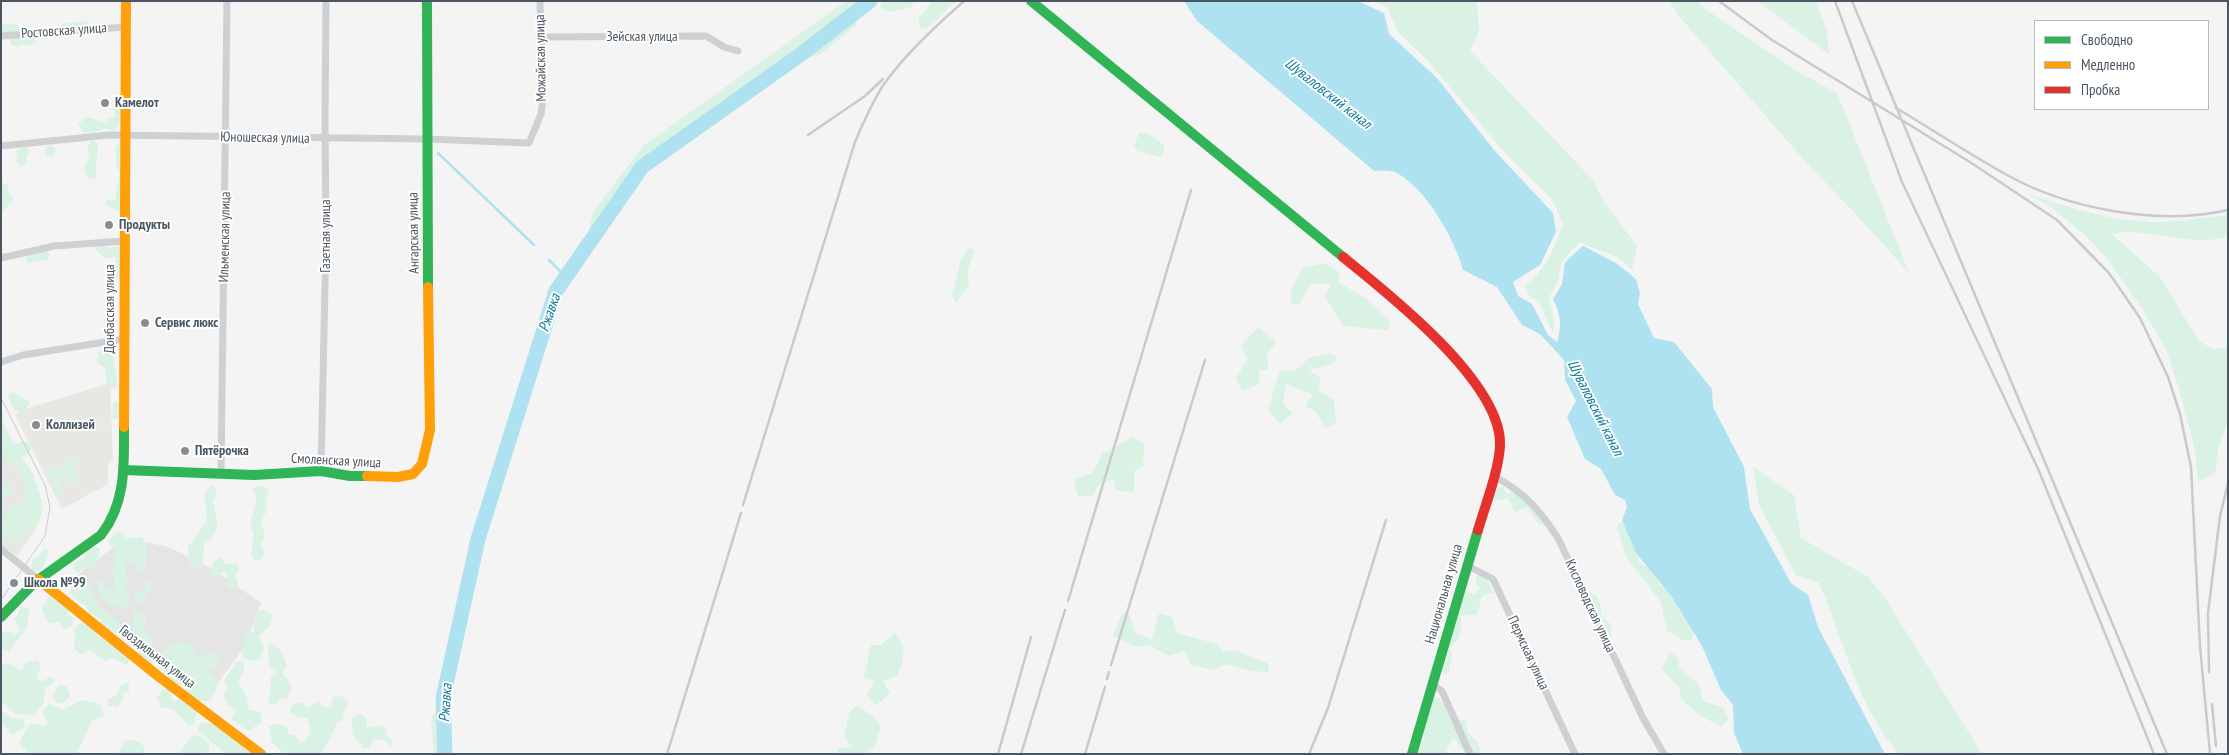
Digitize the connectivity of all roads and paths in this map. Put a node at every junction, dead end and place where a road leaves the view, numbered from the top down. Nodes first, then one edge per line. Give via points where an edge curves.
1 (126, 1) edge
2 (227, 1) edge
3 (326, 1) edge
4 (427, 1) edge
5 (540, 1) edge
6 (1031, 1) edge
7 (126, 26) junction
8 (1, 36) edge
9 (542, 37) junction
10 (738, 51) dead end
11 (126, 136) junction
12 (226, 137) junction
13 (326, 139) junction
14 (426, 139) junction
15 (529, 143) joint
16 (1, 146) edge
17 (125, 241) junction
18 (1, 258) edge
19 (124, 339) junction
20 (1, 362) edge
21 (422, 464) joint
22 (124, 470) junction
23 (321, 471) junction
24 (221, 472) junction
25 (1494, 476) junction
26 (1, 549) edge
27 (1466, 565) junction
28 (38, 579) junction
29 (1, 617) edge
30 (1432, 684) junction
31 (261, 754) edge
32 (1412, 754) edge
33 (1470, 754) edge
34 (1575, 754) edge
35 (1664, 754) edge

1 - 7 street, Донбасская улица
2 - 12 street, Ильменская улица
3 - 13 street, Газетная улица
4 - 14 street, Ангарская улица
5 - 9 street, Можайская улица
6 - 25 street, Национальная улица via 1407,309 1439,341 1467,375 1492,415 1500,442
7 - 8 street, Ростовская улица
7 - 11 street, Донбасская улица
9 - 10 street, Зейская улица via 706,36
9 - 15 street, Можайская улица via 543,99 541,114
11 - 12 street, Юношеская улица
11 - 16 street, Юношеская улица
11 - 17 street, Донбасская улица
12 - 13 street, Юношеская улица
12 - 24 street, Ильменская улица
13 - 14 street, Юношеская улица
13 - 23 street, Газетная улица
14 - 15 street, Юношеская улица
14 - 21 street, Ангарская улица via 430,430
17 - 18 street via 54,246
17 - 19 street, Донбасская улица
19 - 20 street via 23,355
19 - 22 street, Донбасская улица
21 - 23 street, Смоленская улица via 412,474 398,477 350,476
22 - 24 street, Смоленская улица
22 - 28 street, Донбасская улица via 119,502 109,525 86,546
23 - 24 street, Смоленская улица via 254,475
25 - 27 street, Национальная улица
25 - 35 street, Кисловодская улица via 1540,510 1558,538 1643,718
26 - 28 street
27 - 30 street, Национальная улица
27 - 34 street, Пермская улица via 1493,579
28 - 29 street, Донбасская улица
28 - 31 street, Гвоздильная улица
30 - 32 street, Национальная улица
30 - 33 street via 1442,692

